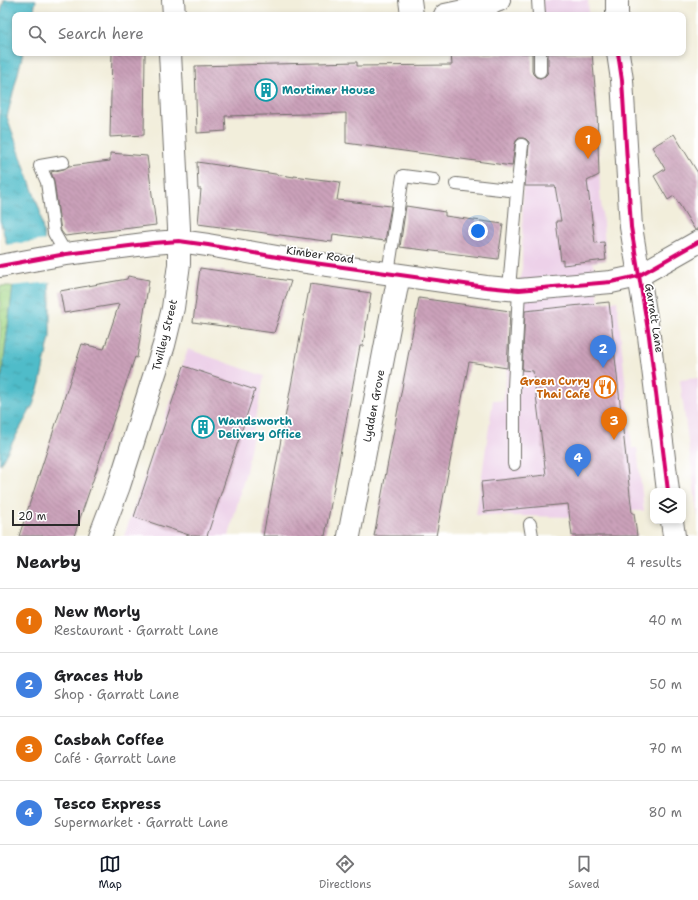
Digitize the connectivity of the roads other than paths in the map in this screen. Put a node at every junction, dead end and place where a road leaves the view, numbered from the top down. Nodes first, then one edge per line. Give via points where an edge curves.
1 (173, 0) edge
2 (410, 0) edge
3 (499, 0) edge
4 (538, 0) edge
5 (617, 0) edge
6 (174, 12) edge
7 (412, 12) edge
8 (459, 12) edge
9 (539, 12) edge
10 (617, 12) edge
11 (170, 56) edge
12 (540, 56) edge
13 (618, 56) edge
14 (540, 71) dead end
15 (522, 145) dead end
16 (63, 162) dead end
17 (434, 180) dead end
18 (456, 184) dead end
19 (517, 191) junction
20 (179, 241) junction
21 (698, 242) edge
22 (60, 256) junction
23 (1, 266) edge
24 (394, 274) junction
25 (638, 276) junction
26 (514, 290) junction
27 (514, 464) dead end
28 (668, 488) edge
29 (672, 524) edge
30 (100, 536) edge
31 (349, 536) edge
32 (674, 536) edge

1 - 6 street
2 - 7 street
3 - 8 street via 487,6
4 - 9 lane
5 - 10 street
11 - 20 street, Twilley Street
12 - 14 lane
13 - 25 street, Garratt Lane via 631,227
15 - 19 lane
16 - 22 lane via 40,166 47,182
17 - 24 lane via 403,176
18 - 19 lane
19 - 26 lane
20 - 22 street, Kimber Road
20 - 24 street, Kimber Road
20 - 30 street, Twilley Street via 179,264 173,308 164,345 119,486
21 - 25 street, Kimber Road
22 - 23 street, Kimber Road
24 - 26 street, Kimber Road
24 - 31 street, Lydden Grove
25 - 26 street, Kimber Road via 611,282
25 - 28 street, Garratt Lane via 648,330
26 - 27 lane
29 - 32 street

